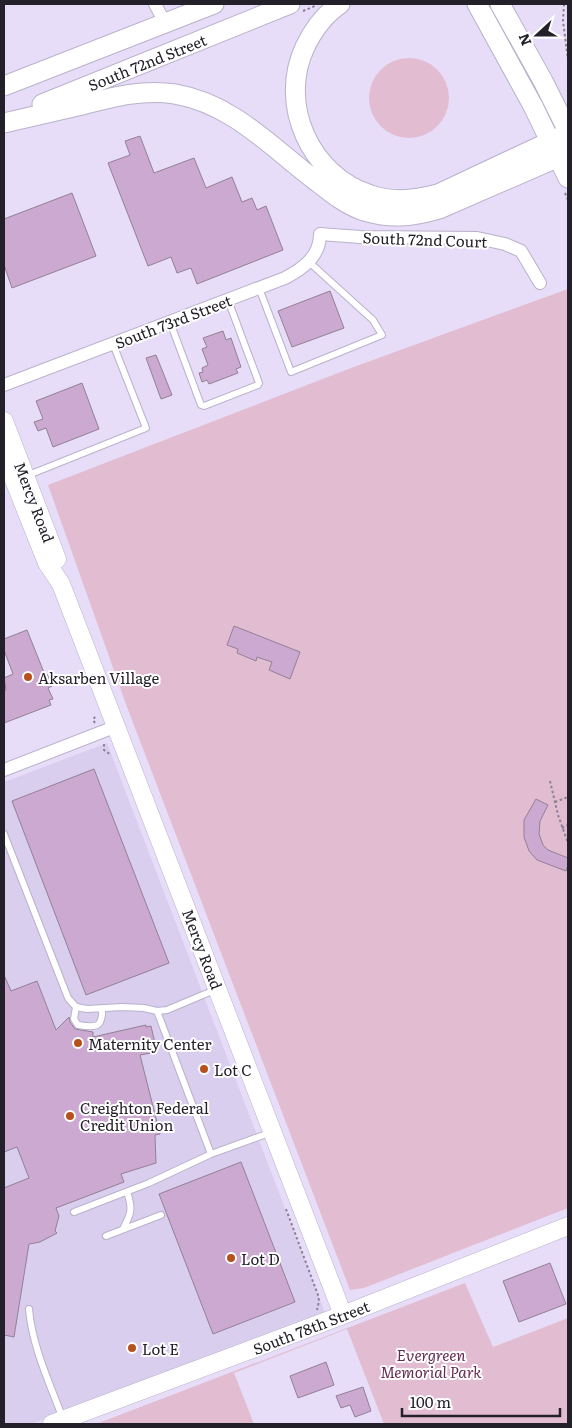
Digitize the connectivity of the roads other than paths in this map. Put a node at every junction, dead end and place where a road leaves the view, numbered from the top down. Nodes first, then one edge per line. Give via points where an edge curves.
1 (156, 4) edge
2 (214, 4) edge
3 (290, 4) edge
4 (340, 4) edge
5 (477, 4) edge
6 (500, 4) edge
7 (165, 23) junction
8 (4, 86) edge
9 (4, 121) edge
10 (568, 132) edge
11 (559, 151) edge
12 (568, 178) edge
13 (320, 234) joint
14 (309, 262) junction
15 (540, 283) dead end
16 (259, 288) junction
17 (228, 300) junction
18 (170, 322) junction
19 (113, 344) junction
20 (4, 385) edge
21 (4, 421) edge
22 (4, 455) edge
23 (25, 476) junction
24 (61, 584) junction
25 (117, 726) junction
26 (4, 770) edge
27 (4, 834) edge
28 (218, 989) junction
29 (76, 1007) junction
30 (102, 1009) junction
31 (157, 1011) junction
32 (273, 1131) junction
33 (211, 1154) junction
34 (127, 1192) junction
35 (74, 1212) dead end
36 (161, 1215) dead end
37 (568, 1226) edge
38 (123, 1229) junction
39 (106, 1236) dead end
40 (29, 1309) dead end
41 (343, 1315) junction
42 (58, 1422) edge

1 - 7 street
2 - 7 main road, South 72nd Street
3 - 9 main road, South 72nd Street
4 - 11 main road via 324,17 304,48 297,72 295,101 309,144 318,158 343,181 357,190 379,197 423,198
5 - 11 main road
6 - 10 main road
7 - 8 main road, South 72nd Street
9 - 11 main road via 120,95 176,94 216,106 231,115 347,203 362,210 393,216 439,209
10 - 11 main road
11 - 12 main road
13 - 14 street, South 73rd Street via 320,244
13 - 15 street, South 72nd Court via 490,240 521,251
14 - 16 street, South 73rd Street via 285,278
14 - 16 lane via 373,320 382,334 291,372
16 - 17 street, South 73rd Street
17 - 18 street, South 73rd Street
17 - 18 lane via 259,383 204,406
18 - 19 street, South 73rd Street
19 - 20 street, South 73rd Street
19 - 23 lane via 146,428
21 - 23 main road, Mercy Road
22 - 24 main road, Mercy Road via 47,563
23 - 24 main road, Mercy Road via 57,558
24 - 25 main road, Mercy Road
25 - 26 street
25 - 28 main road, Mercy Road
27 - 29 lane via 68,998
28 - 31 lane
28 - 32 main road, Mercy Road
29 - 30 lane
29 - 30 lane via 74,1019 78,1025 92,1027 98,1026 102,1019
30 - 31 lane via 122,1007
31 - 33 lane
32 - 33 lane
32 - 41 main road, Mercy Road
33 - 34 lane
34 - 35 lane
34 - 38 lane via 131,1213
36 - 38 lane
37 - 41 main road, South 78th Street
38 - 39 lane
40 - 42 lane
41 - 42 main road, South 78th Street

